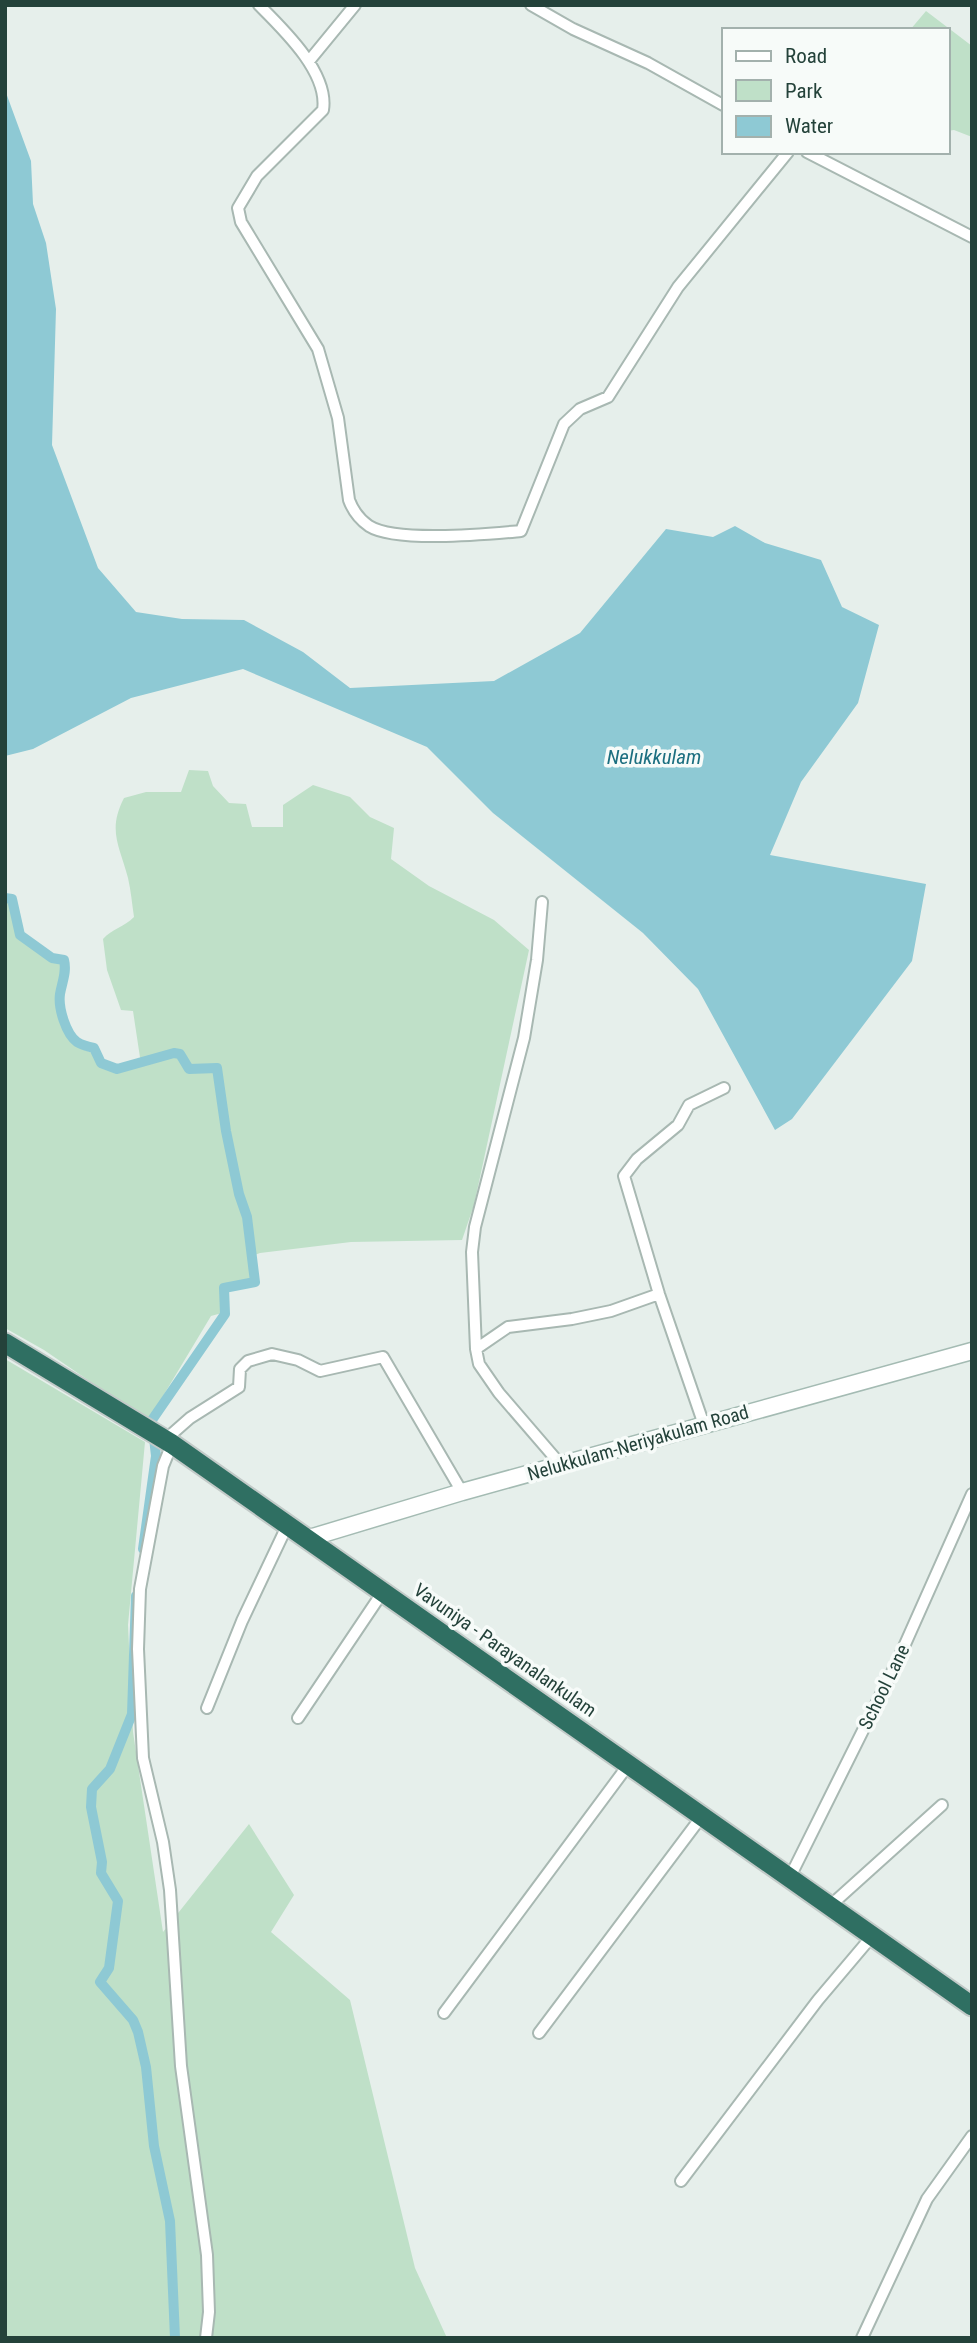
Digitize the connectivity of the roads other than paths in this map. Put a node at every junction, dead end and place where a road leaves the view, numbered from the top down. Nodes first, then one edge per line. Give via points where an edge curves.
1 (259, 5) edge
2 (355, 5) edge
3 (531, 5) edge
4 (309, 61) junction
5 (722, 105) edge
6 (786, 154) edge
7 (811, 154) edge
8 (972, 237) edge
9 (542, 902) dead end
10 (724, 1088) dead end
11 (659, 1294) junction
12 (5, 1343) edge
13 (476, 1349) junction
14 (972, 1351) edge
15 (704, 1425) junction
16 (168, 1442) junction
17 (561, 1465) junction
18 (462, 1492) junction
19 (972, 1494) edge
20 (287, 1526) junction
21 (306, 1539) junction
22 (382, 1593) junction
23 (207, 1708) dead end
24 (298, 1718) dead end
25 (629, 1764) junction
26 (942, 1805) dead end
27 (702, 1815) junction
28 (790, 1877) junction
29 (831, 1906) junction
30 (873, 1935) junction
31 (972, 2006) edge
32 (444, 2013) dead end
33 (539, 2033) dead end
34 (972, 2136) edge
35 (681, 2181) dead end
36 (206, 2338) edge
37 (862, 2338) edge

1 - 4 street
2 - 4 street
3 - 5 street
4 - 6 street via 324,100 323,110 257,176 238,208 240,222 318,349 338,418 353,512 369,526 390,534 465,536 521,531 564,424 580,409 608,397 678,287
7 - 8 street
9 - 13 street via 524,1038 475,1227
10 - 11 street via 689,1105 678,1125 624,1176
11 - 13 street via 572,1320 508,1326
11 - 15 street
12 - 16 highway, Vavuniya - Parayanalankulam
13 - 17 street via 479,1364 499,1393
14 - 15 main road, Nelukkulam-Neriyakulam Road
15 - 17 main road, Nelukkulam-Neriyakulam Road
16 - 18 street via 190,1418 239,1387 240,1369 248,1361 272,1354 320,1371 383,1357
16 - 20 highway, Vavuniya - Parayanalankulam
16 - 36 street via 140,1589 138,1649 144,1758 170,1890 181,2066 207,2255
17 - 18 main road, Nelukkulam-Neriyakulam Road
18 - 21 main road, Nelukkulam-Neriyakulam Road
19 - 28 street, School Lane via 898,1660
20 - 21 highway, Vavuniya - Parayanalankulam
20 - 23 street
21 - 22 highway, Vavuniya - Parayanalankulam
22 - 24 street
22 - 25 highway, Vavuniya - Parayanalankulam
25 - 27 highway, Vavuniya - Parayanalankulam
25 - 32 street
26 - 29 street
27 - 28 highway, Vavuniya - Parayanalankulam
27 - 33 street
28 - 29 highway, Vavuniya - Parayanalankulam
29 - 30 highway, Vavuniya - Parayanalankulam
30 - 31 highway, Vavuniya - Parayanalankulam
30 - 35 street
34 - 37 street via 927,2199

